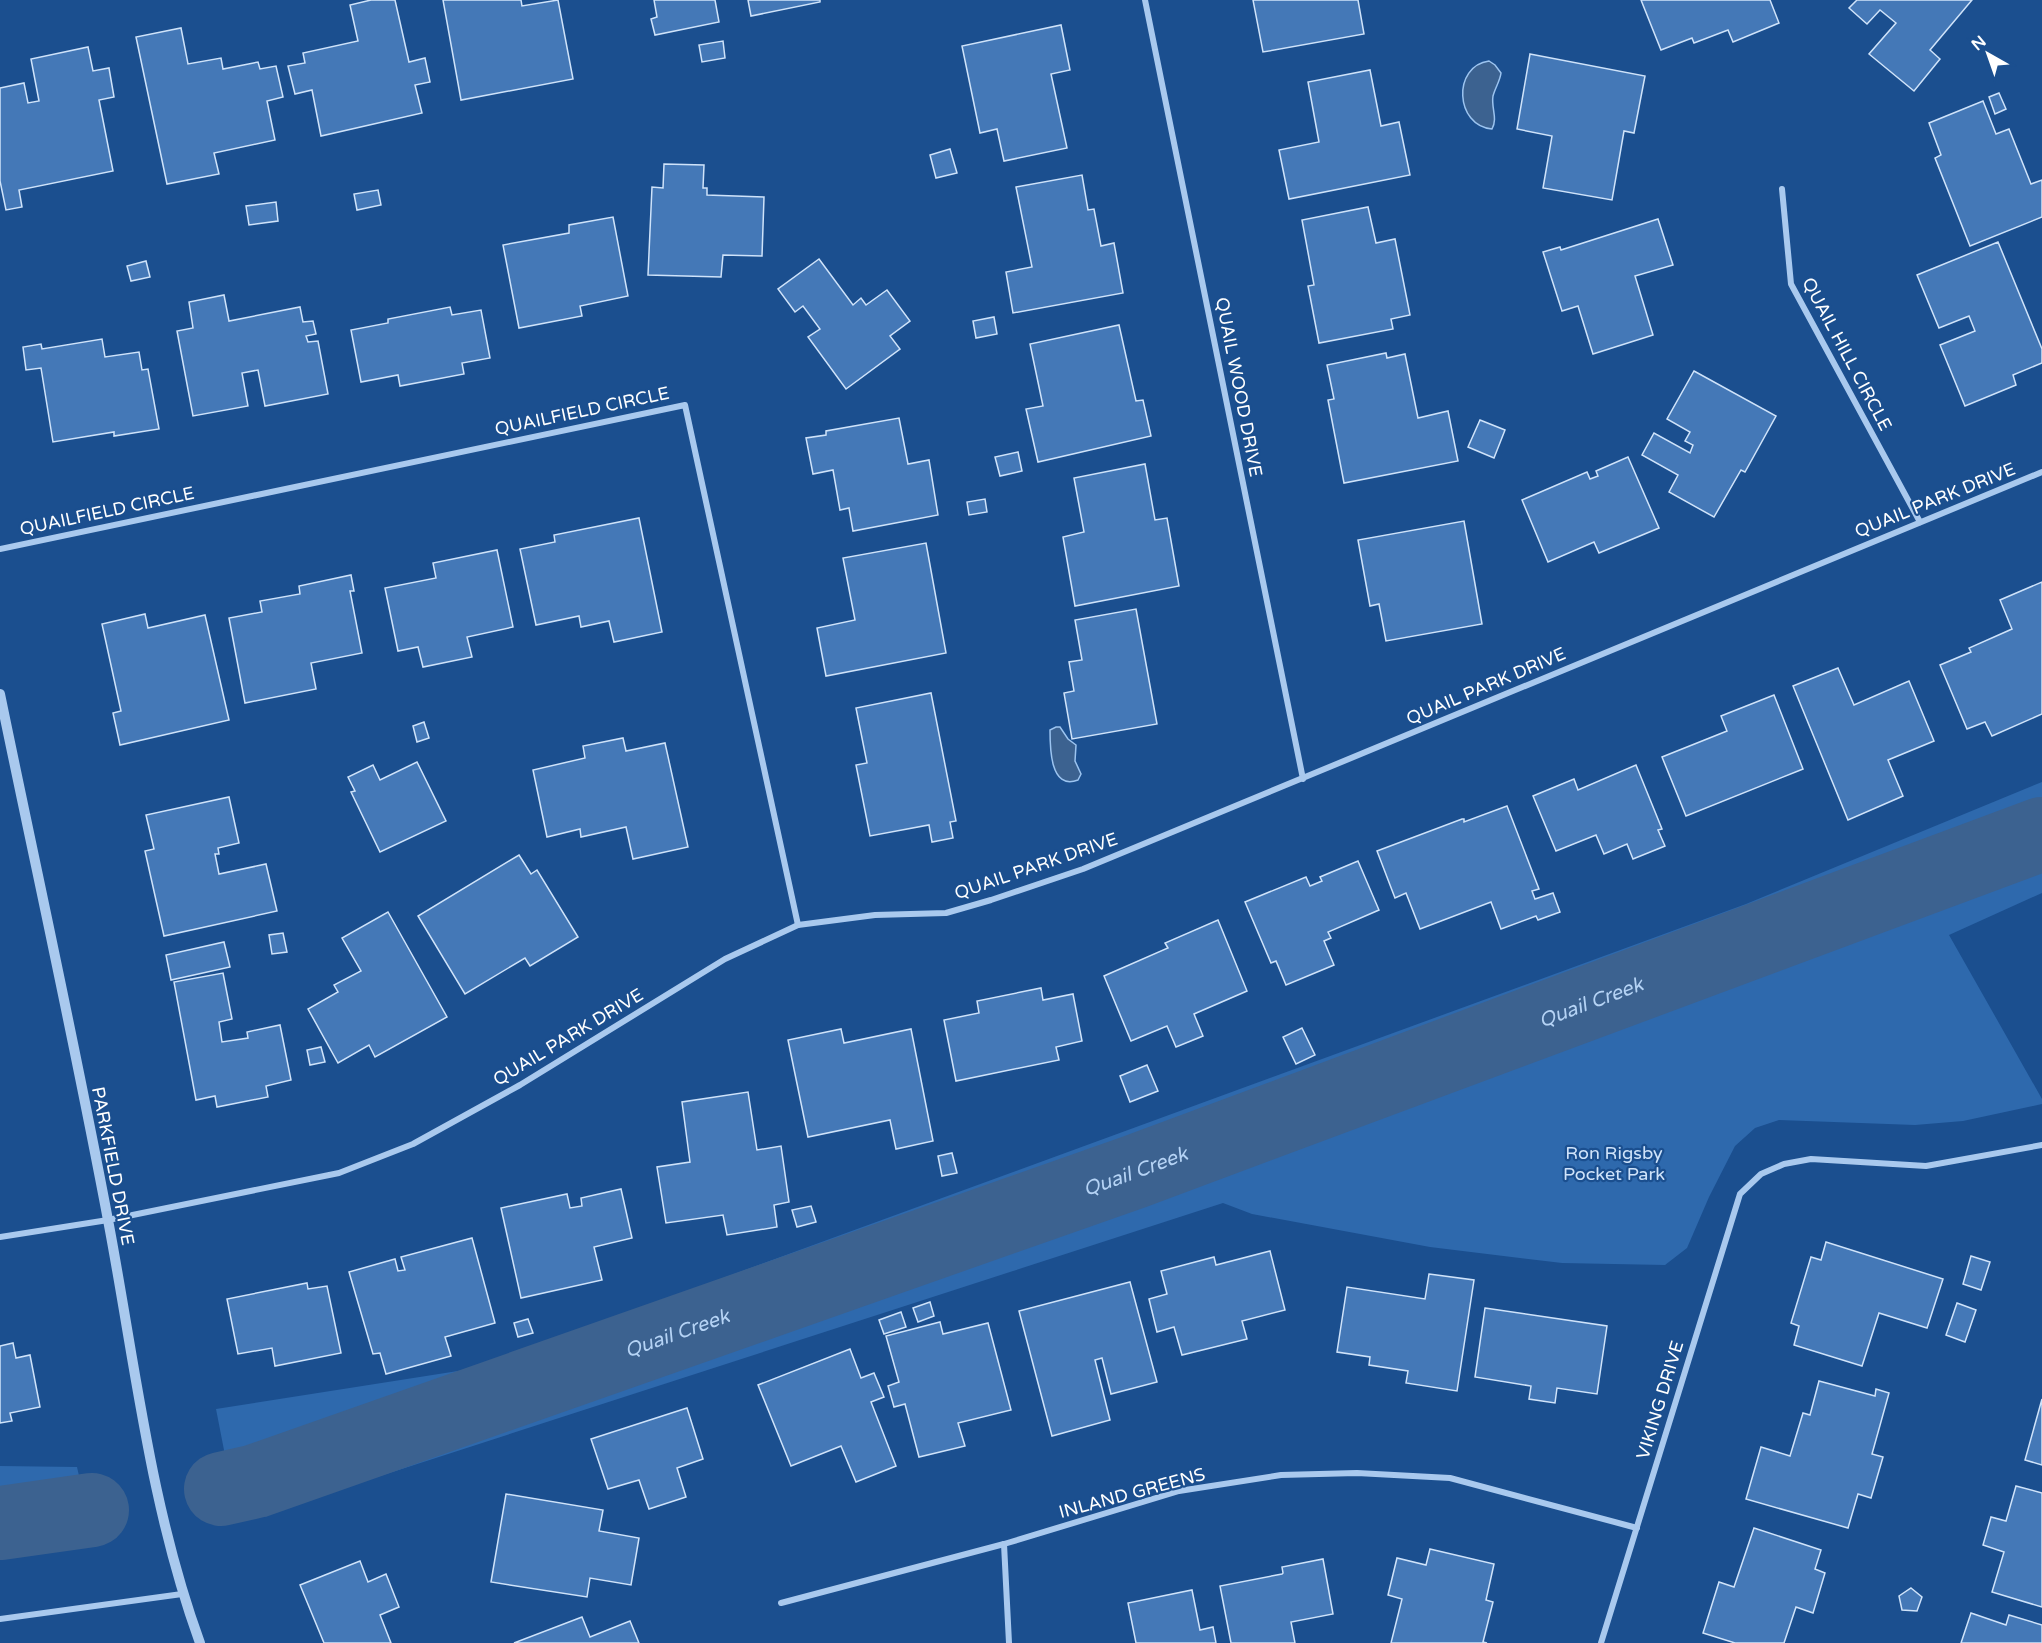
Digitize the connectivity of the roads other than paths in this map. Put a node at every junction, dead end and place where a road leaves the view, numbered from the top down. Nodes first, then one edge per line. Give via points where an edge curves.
1 (1145, 0) edge
2 (1782, 189) dead end
3 (2042, 472) edge
4 (1920, 522) junction
5 (0, 549) edge
6 (0, 694) edge
7 (1303, 779) junction
8 (798, 925) junction
9 (2042, 1144) edge
10 (108, 1220) junction
11 (0, 1237) edge
12 (1637, 1528) junction
13 (1004, 1544) junction
14 (182, 1594) junction
15 (781, 1604) dead end
16 (0, 1619) edge
17 (200, 1643) edge
18 (1009, 1643) edge
19 (1601, 1643) edge

1 - 7 street, QUAIL WOOD DRIVE
2 - 4 street, QUAIL HILL CIRCLE via 1791,284
3 - 4 street, QUAIL PARK DRIVE
4 - 7 street, QUAIL PARK DRIVE
5 - 8 street, QUAILFIELD CIRCLE via 686,405
6 - 10 street, PARKFIELD DRIVE
7 - 8 street, QUAIL PARK DRIVE via 1083,869 991,900 946,913 875,915
8 - 10 street, QUAIL PARK DRIVE via 725,959 520,1085 413,1144 339,1173
9 - 12 street, VIKING DRIVE via 1926,1166 1811,1159 1761,1174 1740,1194
10 - 11 street, QUAIL PARK DRIVE
10 - 14 street, PARKFIELD DRIVE via 145,1441
12 - 13 street, INLAND GREENS via 1450,1478 1357,1473 1281,1475 1179,1491
12 - 19 street, VIKING DRIVE
13 - 15 street, INLAND GREENS
13 - 18 street
14 - 16 street
14 - 17 street, PARKFIELD DRIVE

